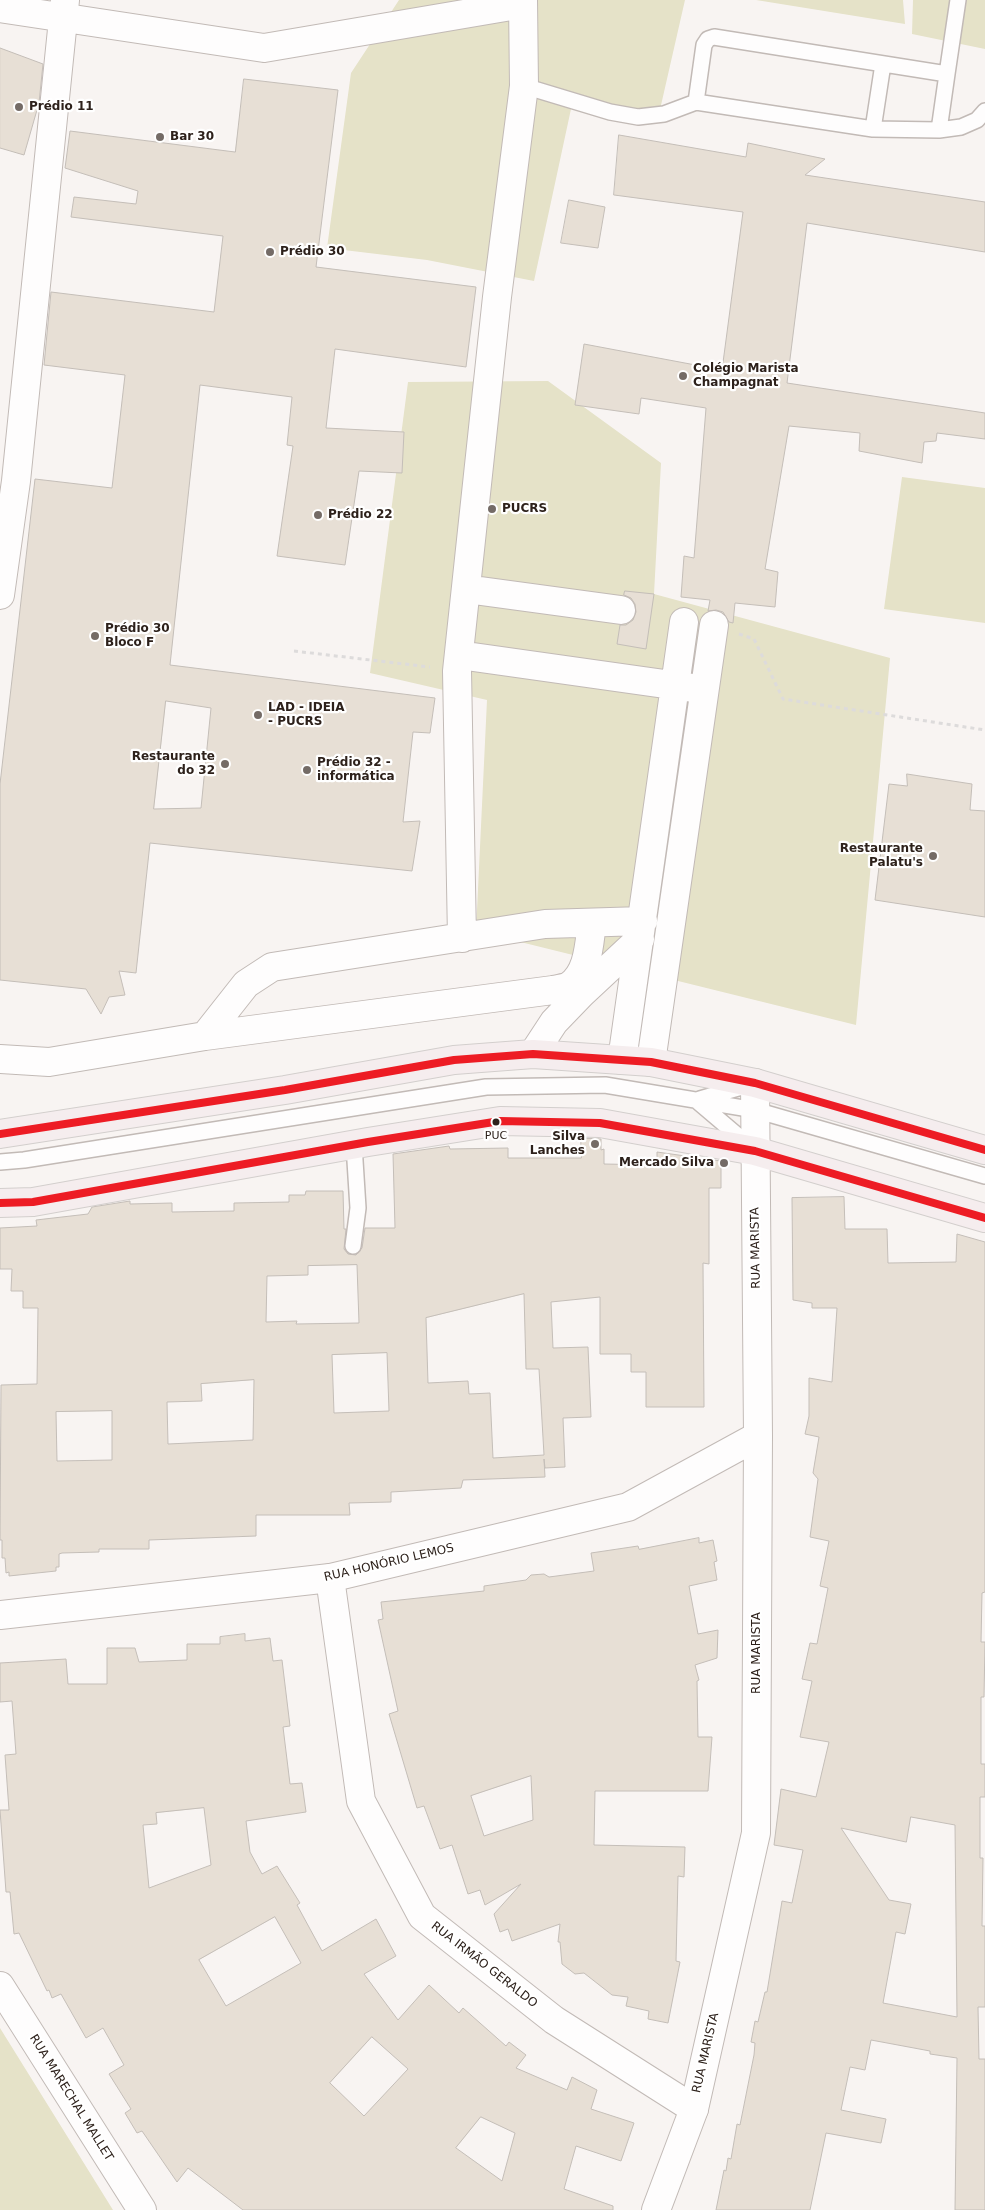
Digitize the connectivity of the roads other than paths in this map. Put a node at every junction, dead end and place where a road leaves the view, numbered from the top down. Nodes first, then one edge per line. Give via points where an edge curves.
1 (958, 0) edge
2 (523, 2) edge
3 (0, 8) edge
4 (64, 8) edge
5 (884, 64) junction
6 (947, 74) junction
7 (524, 86) junction
8 (696, 102) junction
9 (985, 112) edge
10 (873, 130) junction
11 (939, 130) junction
12 (466, 589) junction
13 (0, 595) edge
14 (621, 610) dead end
15 (684, 622) dead end
16 (714, 625) road end
17 (458, 663) junction
18 (676, 686) junction
19 (705, 690) junction
20 (592, 923) junction
21 (641, 930) junction
22 (462, 938) junction
23 (635, 966) junction
24 (665, 970) junction
25 (205, 1036) junction
26 (533, 1054) junction
27 (0, 1058) edge
28 (622, 1060) junction
29 (651, 1062) junction
30 (755, 1083) junction
31 (696, 1100) junction
32 (755, 1110) junction
33 (0, 1134) edge
34 (354, 1146) junction
35 (985, 1150) edge
36 (755, 1151) junction
37 (0, 1156) edge
38 (24, 1160) junction
39 (0, 1162) edge
40 (0, 1172) edge
41 (985, 1176) edge
42 (0, 1203) edge
43 (985, 1218) edge
44 (353, 1246) dead end
45 (758, 1436) junction
46 (330, 1578) junction
47 (0, 1615) edge
48 (0, 1986) edge
49 (694, 2109) junction
50 (142, 2210) edge
51 (656, 2210) edge

1 - 6 lane
2 - 4 street via 264,48
2 - 7 street
3 - 4 street
4 - 13 street via 16,481
5 - 6 lane
5 - 8 lane via 714,37 704,44
5 - 10 lane
6 - 11 lane
7 - 8 lane via 610,112 638,117 664,114
7 - 12 street via 497,297
8 - 10 lane
9 - 11 lane via 977,120 961,127
10 - 11 lane
12 - 14 street
12 - 17 street
15 - 18 street
16 - 19 street
17 - 18 street
17 - 22 street
18 - 19 street
18 - 21 street
19 - 24 street
20 - 21 street
20 - 22 street via 545,924
20 - 25 street via 588,954 581,972 569,986
21 - 23 street
21 - 26 street via 561,1015
22 - 25 street via 272,967 246,984
23 - 24 street
23 - 28 street
24 - 29 street
25 - 27 street via 49,1062
26 - 28 main road
26 - 33 main road via 454,1060
28 - 29 main road
29 - 30 main road
30 - 31 lane
30 - 32 street, RUA MARISTA
30 - 35 main road
31 - 32 lane
31 - 36 lane
31 - 38 lane via 605,1085 486,1087
32 - 36 street, RUA MARISTA
32 - 41 lane
34 - 36 main road via 500,1122 540,1122 600,1123
34 - 42 main road via 33,1202
34 - 44 lane via 358,1208
36 - 43 main road
36 - 45 street, RUA MARISTA
37 - 38 lane
38 - 39 lane
38 - 40 lane
45 - 46 street, RUA HONÓRIO LEMOS via 628,1507
45 - 49 street, RUA MARISTA via 756,1833
46 - 47 street, RUA HONÓRIO LEMOS
46 - 49 street, RUA IRMÃO GERALDO via 361,1800 422,1916 554,2020
48 - 50 street, RUA MARECHAL MALLET
49 - 51 street, RUA MARISTA

